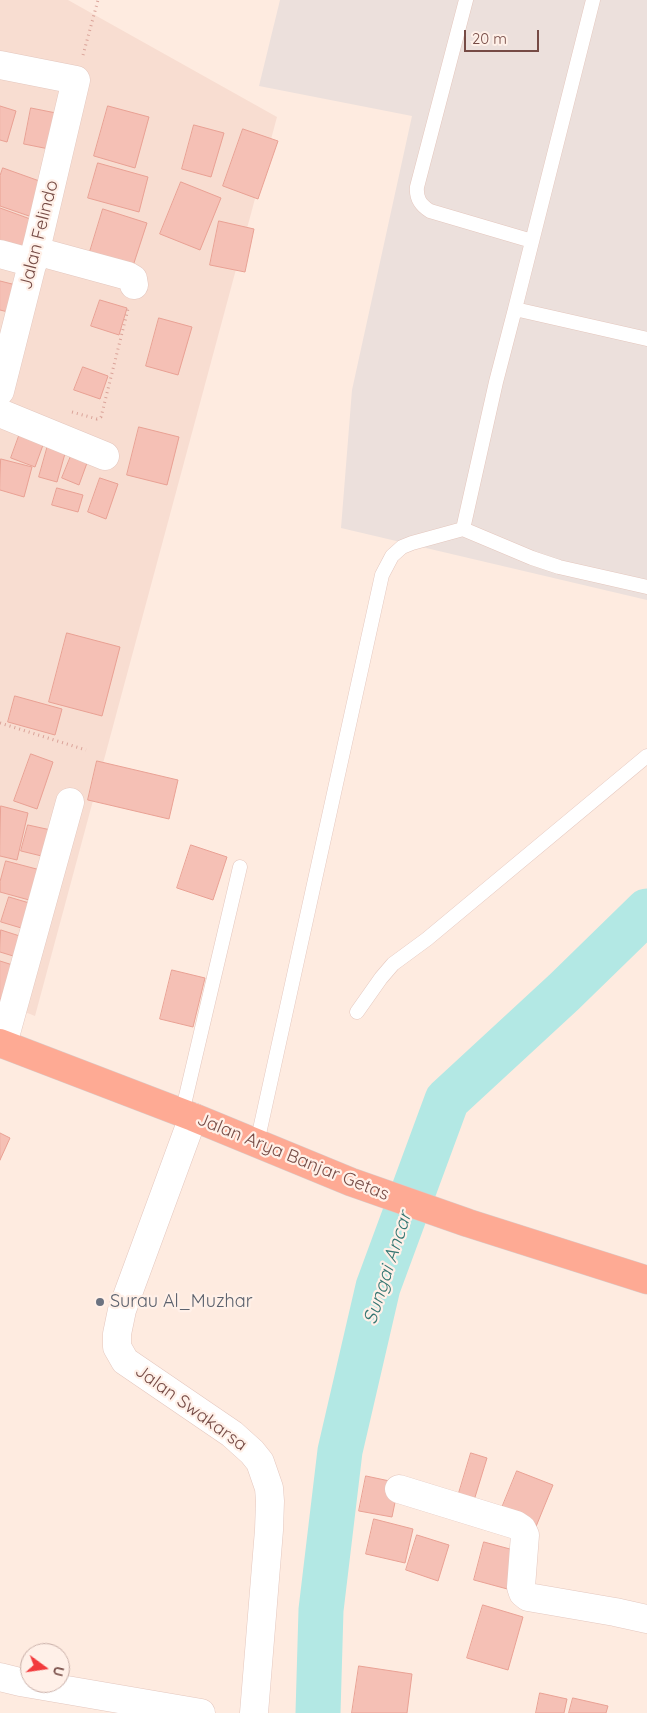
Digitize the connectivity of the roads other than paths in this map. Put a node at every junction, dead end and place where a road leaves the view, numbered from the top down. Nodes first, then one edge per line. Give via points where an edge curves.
1 (466, 0) edge
2 (593, 0) edge
3 (0, 65) edge
4 (532, 241) junction
5 (0, 254) edge
6 (34, 257) junction
7 (134, 285) road end
8 (515, 309) junction
9 (647, 339) edge
10 (0, 390) edge
11 (0, 413) edge
12 (105, 456) dead end
13 (463, 530) junction
14 (647, 587) edge
15 (647, 756) edge
16 (70, 802) dead end
17 (240, 867) dead end
18 (357, 1012) dead end
19 (2, 1043) edge
20 (188, 1115) junction
21 (257, 1143) junction
22 (647, 1280) edge
23 (399, 1489) dead end
24 (647, 1619) edge
25 (0, 1677) edge
26 (201, 1713) edge
27 (254, 1713) edge

1 - 4 lane via 417,187 419,201 430,210
2 - 4 lane
3 - 6 street, Jalan Felindo via 76,80
4 - 8 lane
5 - 6 street
6 - 7 street via 128,276
6 - 10 street, Jalan Felindo
8 - 9 lane
8 - 13 lane
11 - 12 street
13 - 14 lane via 560,567
13 - 21 lane via 402,547 392,556 382,575
15 - 18 lane via 393,964
16 - 19 street
17 - 20 lane
19 - 20 highway, Jalan Arya Banjar Getas
20 - 21 highway, Jalan Arya Banjar Getas
20 - 27 street, Jalan Swakarsa via 122,1310 117,1347 125,1360 242,1442 260,1462 265,1474 270,1501 269,1530
21 - 22 highway, Jalan Arya Banjar Getas via 351,1182
23 - 24 street via 522,1529 525,1535 522,1588 528,1597
25 - 26 street

